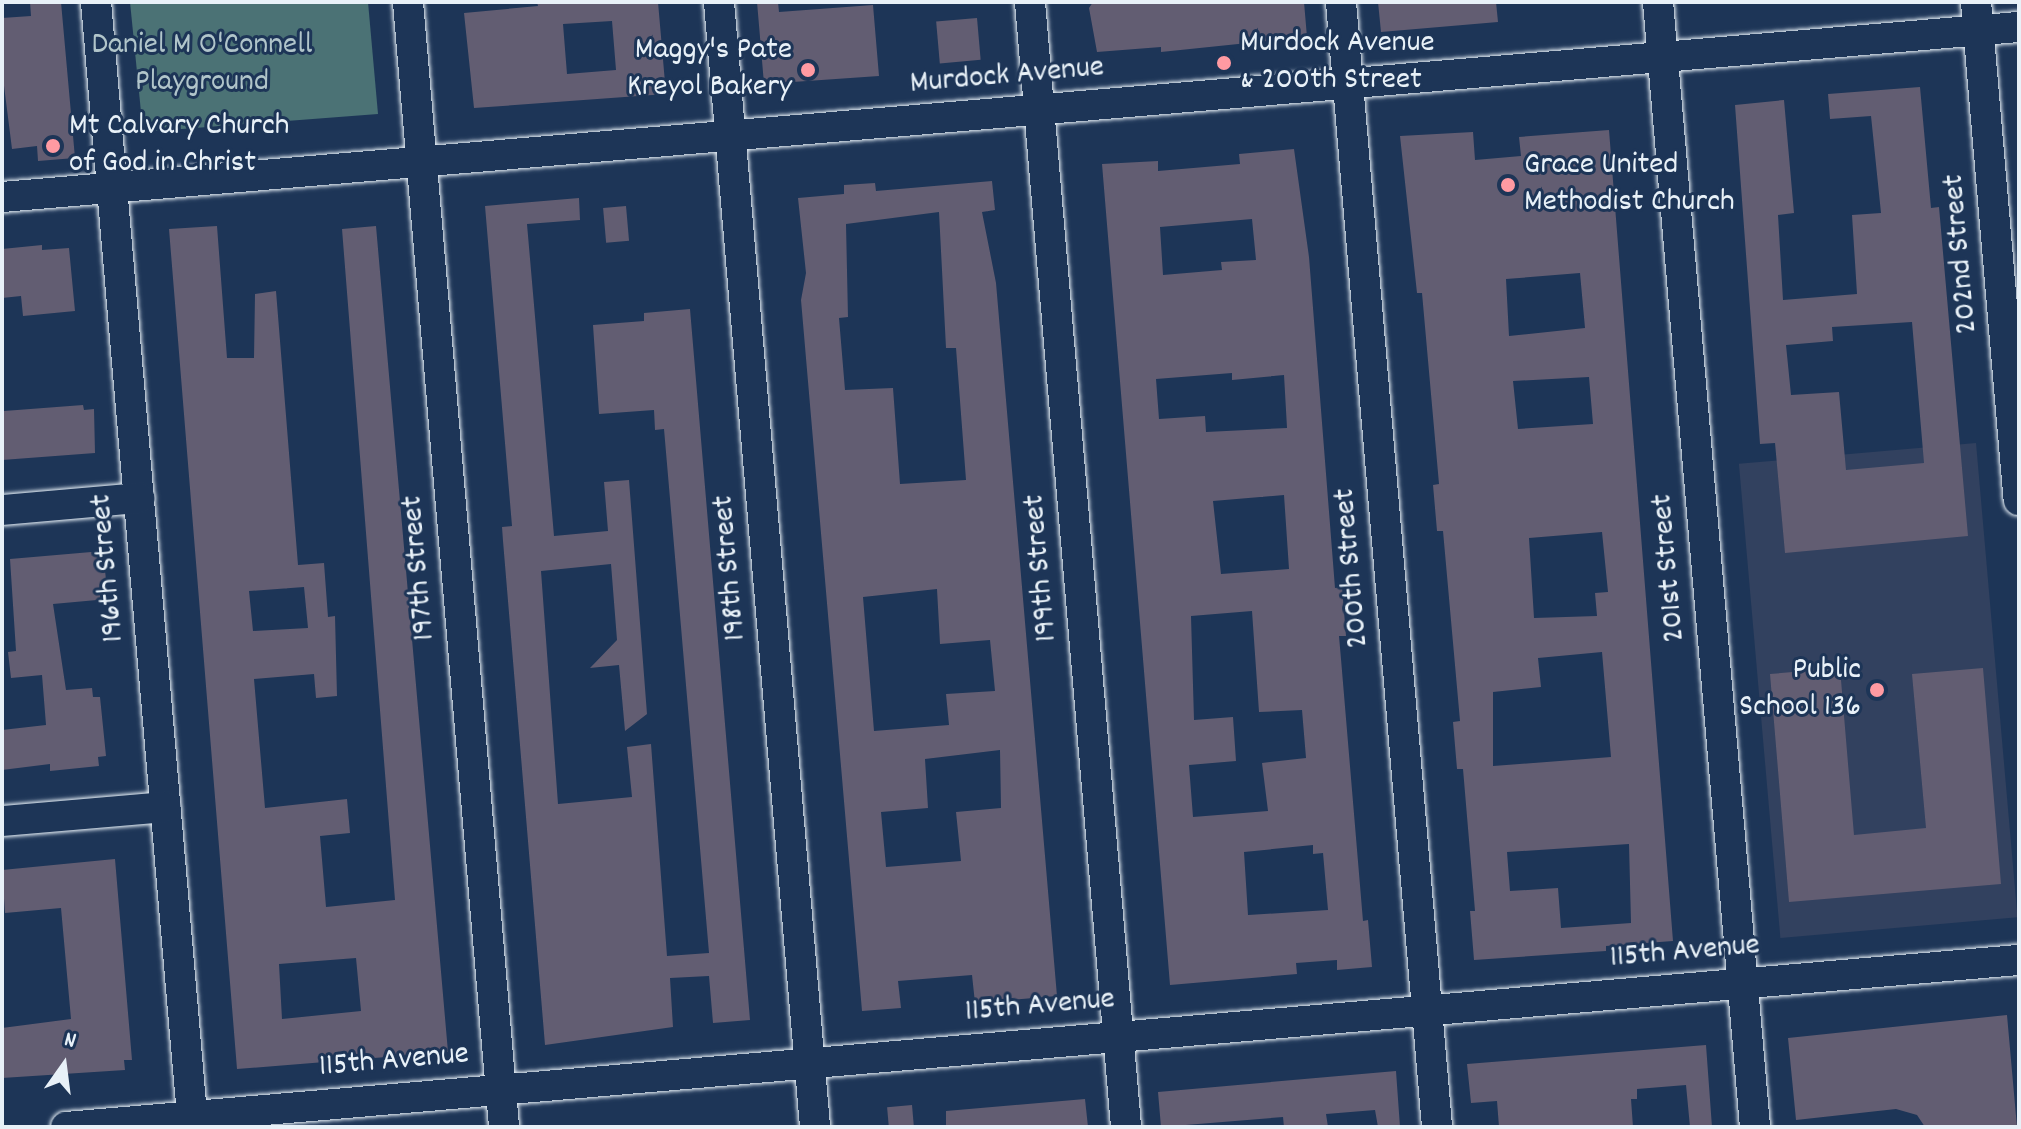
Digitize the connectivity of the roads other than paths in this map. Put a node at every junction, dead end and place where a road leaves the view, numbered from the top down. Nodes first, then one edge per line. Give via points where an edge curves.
1 (96, 2) edge
2 (408, 2) edge
3 (719, 2) edge
4 (1030, 2) edge
5 (1341, 2) edge
6 (1658, 2) edge
7 (1977, 16) edge
8 (2019, 27) edge
9 (1663, 56) junction
10 (1348, 83) junction
11 (1039, 110) junction
12 (730, 138) junction
13 (422, 163) junction
14 (112, 187) junction
15 (2, 197) edge
16 (139, 498) junction
17 (2019, 500) edge
18 (2, 510) edge
19 (165, 807) junction
20 (2, 821) edge
21 (2019, 960) edge
22 (1742, 984) junction
23 (1427, 1013) junction
24 (1118, 1036) junction
25 (810, 1062) junction
26 (501, 1089) junction
27 (192, 1122) edge
28 (66, 1127) edge
29 (504, 1127) edge
30 (815, 1127) edge
31 (1126, 1127) edge
32 (1437, 1127) edge
33 (1755, 1127) edge

1 - 14 street, 196th Street
2 - 13 street, 197th Street
3 - 12 street, 198th Street
4 - 11 street, 199th Street
5 - 10 street, 200th Street
6 - 9 street, 201st Street
7 - 8 street, Murdock Avenue
7 - 9 street, Murdock Avenue
7 - 17 street, 202nd Street
9 - 10 street, Murdock Avenue
9 - 22 street, 201st Street
10 - 11 street, Murdock Avenue
10 - 23 street, 200th Street
11 - 12 street, Murdock Avenue
11 - 24 street, 199th Street
12 - 13 street, Murdock Avenue
12 - 25 street, 198th Street
13 - 14 street, Murdock Avenue
13 - 26 street, 197th Street
14 - 15 street, Murdock Avenue
14 - 16 street, 196th Street
16 - 18 street
16 - 19 street, 196th Street
19 - 20 street
19 - 27 street, 196th Street
21 - 22 street, 115th Avenue
22 - 23 street, 115th Avenue
22 - 33 street, 201st Street
23 - 24 street, 115th Avenue
23 - 32 street, 200th Street
24 - 25 street, 115th Avenue
24 - 31 street, 199th Street
25 - 26 street, 115th Avenue
25 - 30 street, 198th Street
26 - 27 street, 115th Avenue
26 - 29 street, 197th Street
27 - 28 street, 115th Avenue

